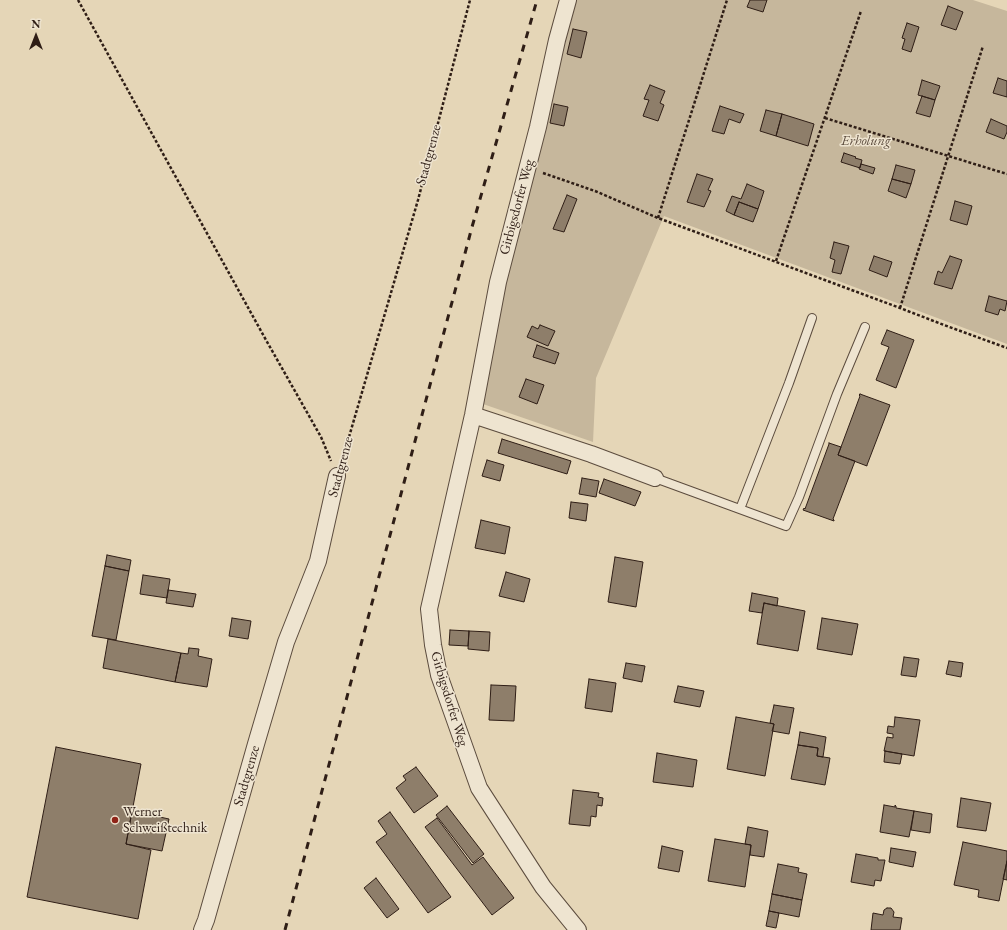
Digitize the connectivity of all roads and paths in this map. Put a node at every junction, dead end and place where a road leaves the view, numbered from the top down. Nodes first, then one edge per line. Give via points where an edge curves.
1 (78, 0) edge
2 (470, 0) edge
3 (568, 0) edge
4 (727, 0) edge
5 (862, 11) dead end
6 (983, 46) dead end
7 (825, 118) junction
8 (948, 156) junction
9 (528, 168) junction
10 (1007, 174) edge
11 (658, 218) junction
12 (776, 261) junction
13 (900, 308) junction
14 (812, 318) dead end
15 (865, 327) dead end
16 (1007, 348) edge
17 (473, 415) junction
18 (337, 476) junction
19 (655, 478) joint
20 (740, 509) junction
21 (202, 930) edge
22 (578, 930) edge

1 - 18 path via 321,437
2 - 18 path, Stadtgrenze via 418,200
3 - 9 street, Girbigsdorfer Weg
4 - 11 path
5 - 7 path
6 - 8 path
7 - 8 path
7 - 12 path
8 - 10 path
8 - 13 path
9 - 11 path via 595,191
9 - 17 street, Girbigsdorfer Weg via 498,282
11 - 12 path
12 - 13 path
13 - 16 path
14 - 20 lane
15 - 20 lane via 786,526
17 - 19 street
17 - 22 street, Girbigsdorfer Weg via 429,609 439,675 479,788 543,887
18 - 21 street, Stadtgrenze via 318,561 286,642
19 - 20 lane

